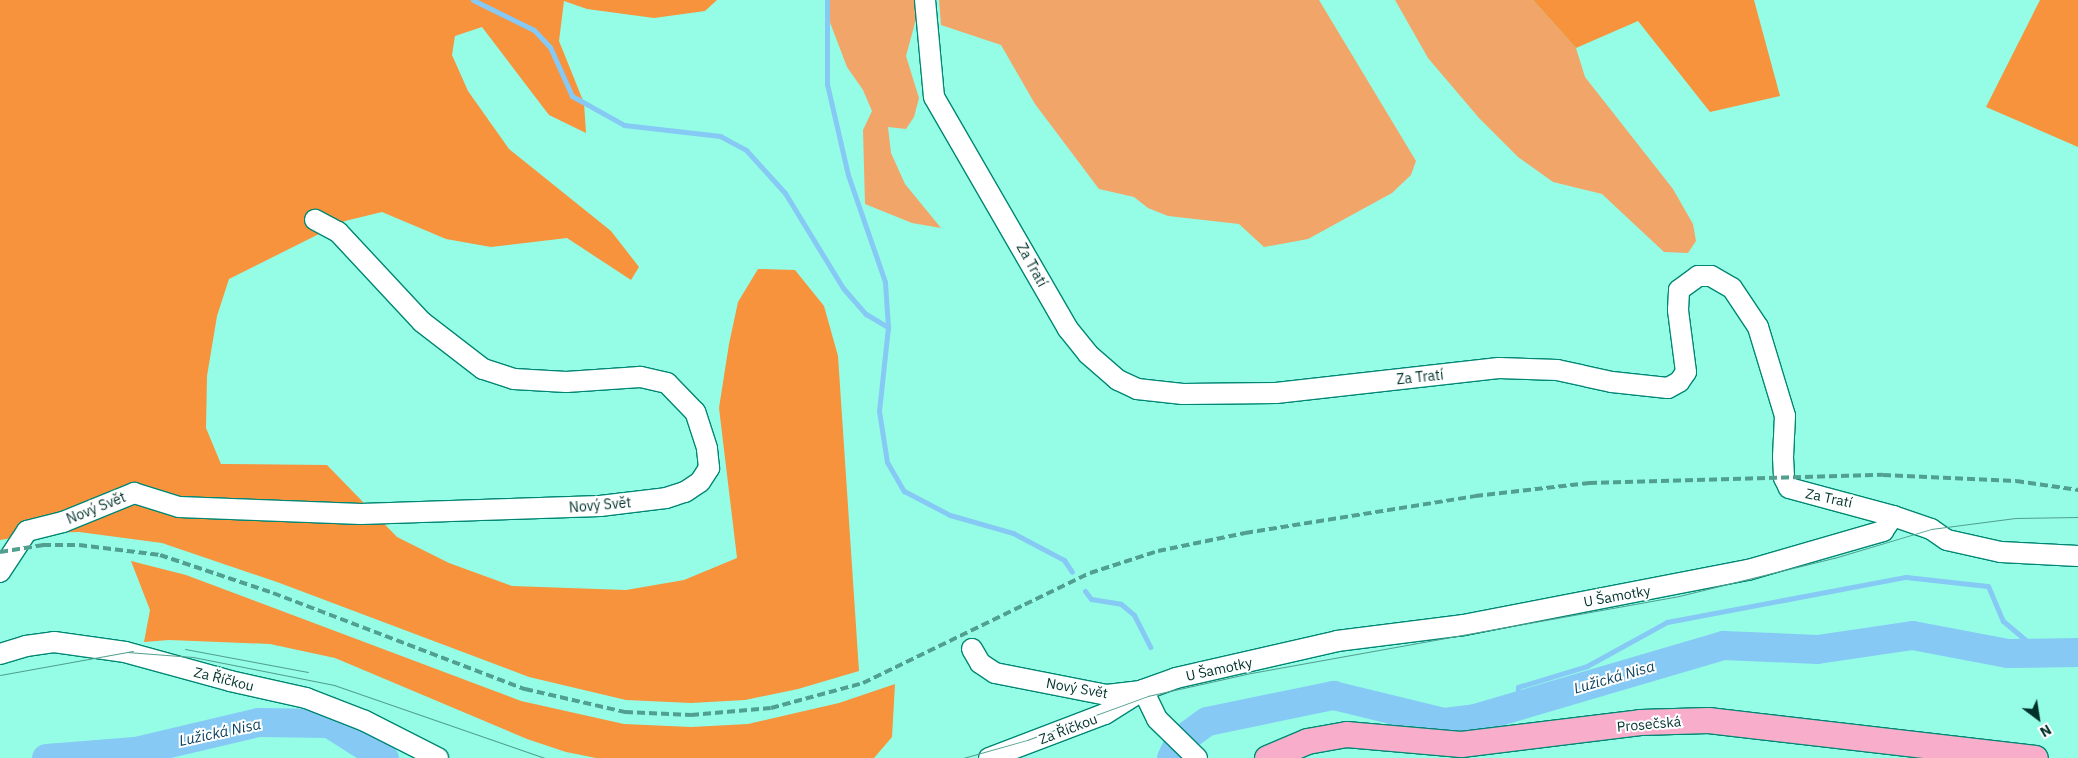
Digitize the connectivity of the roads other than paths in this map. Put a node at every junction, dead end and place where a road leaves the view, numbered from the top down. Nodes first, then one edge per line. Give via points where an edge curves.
1 (925, 0) edge
2 (315, 220) dead end
3 (1893, 516) junction
4 (2078, 556) edge
5 (0, 572) edge
6 (972, 649) dead end
7 (0, 654) edge
8 (1143, 690) junction
9 (1193, 754) edge
10 (438, 758) edge
11 (989, 758) edge
12 (1267, 758) edge
13 (2035, 758) edge

1 - 3 street, Za Tratí via 934,97 1068,329 1088,354 1118,380 1137,389 1183,394 1276,393 1499,368 1557,370 1612,382 1668,388 1679,382 1686,372 1678,310 1679,290 1698,276 1711,276 1732,288 1758,327 1785,416 1784,478 1789,488
2 - 5 street, Nový Svět via 338,232 422,322 483,369 514,379 566,382 640,377 667,383 695,412 701,430 709,468 700,482 685,492 666,498 600,506 361,514 179,507 134,493 69,520 27,531
3 - 4 street via 1923,525 1947,540 2001,552
3 - 8 street, U Šamotky via 1883,531 1748,570 1464,625 1337,641 1184,676
6 - 8 street, Nový Svět via 980,663 995,673 1106,695
7 - 10 street, Za Říčkou via 54,642 125,652 230,682 306,698 365,721
8 - 9 street via 1157,719
8 - 11 street, Za Říčkou via 1106,714
12 - 13 main road, Prosečská via 1307,741 1346,734 1461,744 1640,722 1708,720

